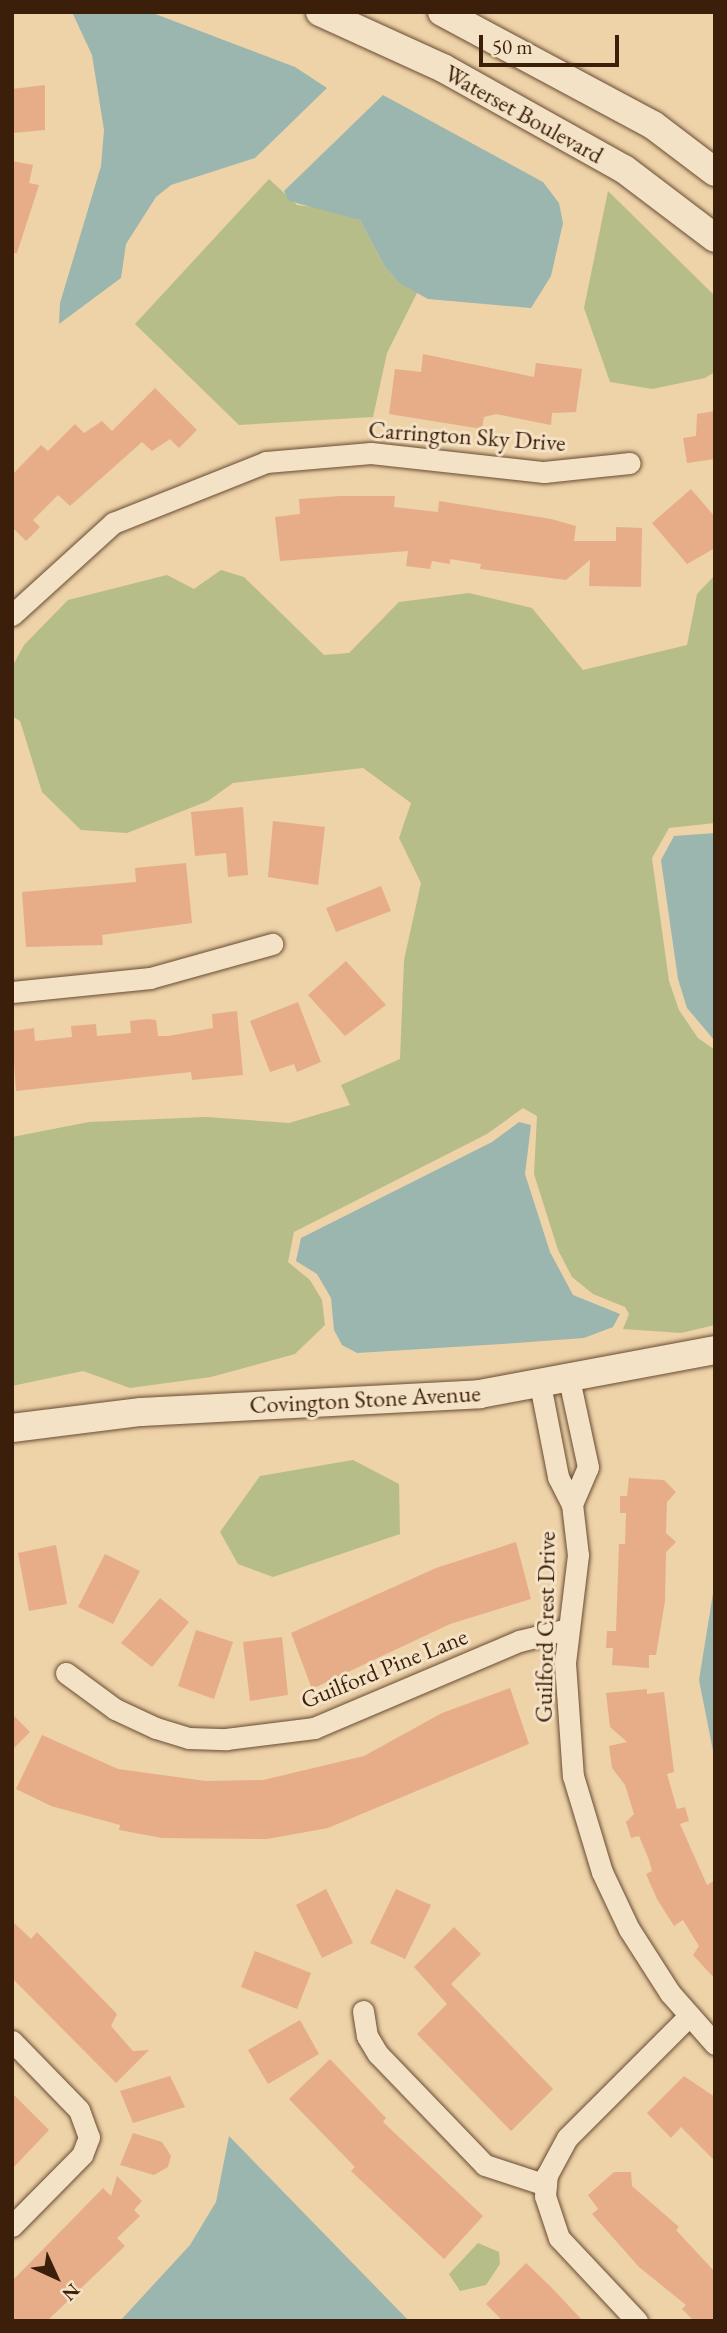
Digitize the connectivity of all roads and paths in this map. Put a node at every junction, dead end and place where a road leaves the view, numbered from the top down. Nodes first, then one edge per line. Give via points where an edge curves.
1 (320, 12) edge
2 (442, 12) edge
3 (715, 172) edge
4 (715, 238) edge
5 (630, 463) dead end
6 (12, 615) edge
7 (272, 944) dead end
8 (12, 992) edge
9 (715, 1350) edge
10 (569, 1379) junction
11 (540, 1384) junction
12 (12, 1429) edge
13 (572, 1504) junction
14 (568, 1629) junction
15 (66, 1673) dead end
16 (363, 2011) dead end
17 (689, 2016) junction
18 (12, 2041) edge
19 (715, 2044) edge
20 (546, 2185) junction
21 (12, 2227) edge
22 (637, 2321) edge

1 - 4 street, Waterset Boulevard via 443,68 624,169
2 - 3 street, Waterset Boulevard via 653,125
5 - 6 street, Carrington Sky Drive via 544,472 371,453 265,462 113,523
7 - 8 street via 150,978
9 - 10 street, Covington Stone Avenue
10 - 11 street, Covington Stone Avenue
10 - 13 street, Guilford Crest Drive via 588,1467
11 - 12 street, Covington Stone Avenue via 480,1394 141,1412
11 - 13 street, Guilford Crest Drive via 558,1477
13 - 14 street, Guilford Crest Drive via 578,1555
14 - 15 street, Guilford Pine Lane via 519,1641 314,1728 226,1739 189,1738 156,1728 115,1709
14 - 17 street, Guilford Crest Drive via 568,1738 592,1843 629,1929
16 - 20 street via 367,2036 378,2054 485,2165
17 - 19 street, Guilford Crest Drive
17 - 20 street via 567,2138
18 - 21 street via 79,2110 89,2137 74,2165
20 - 22 street via 550,2219 559,2238

